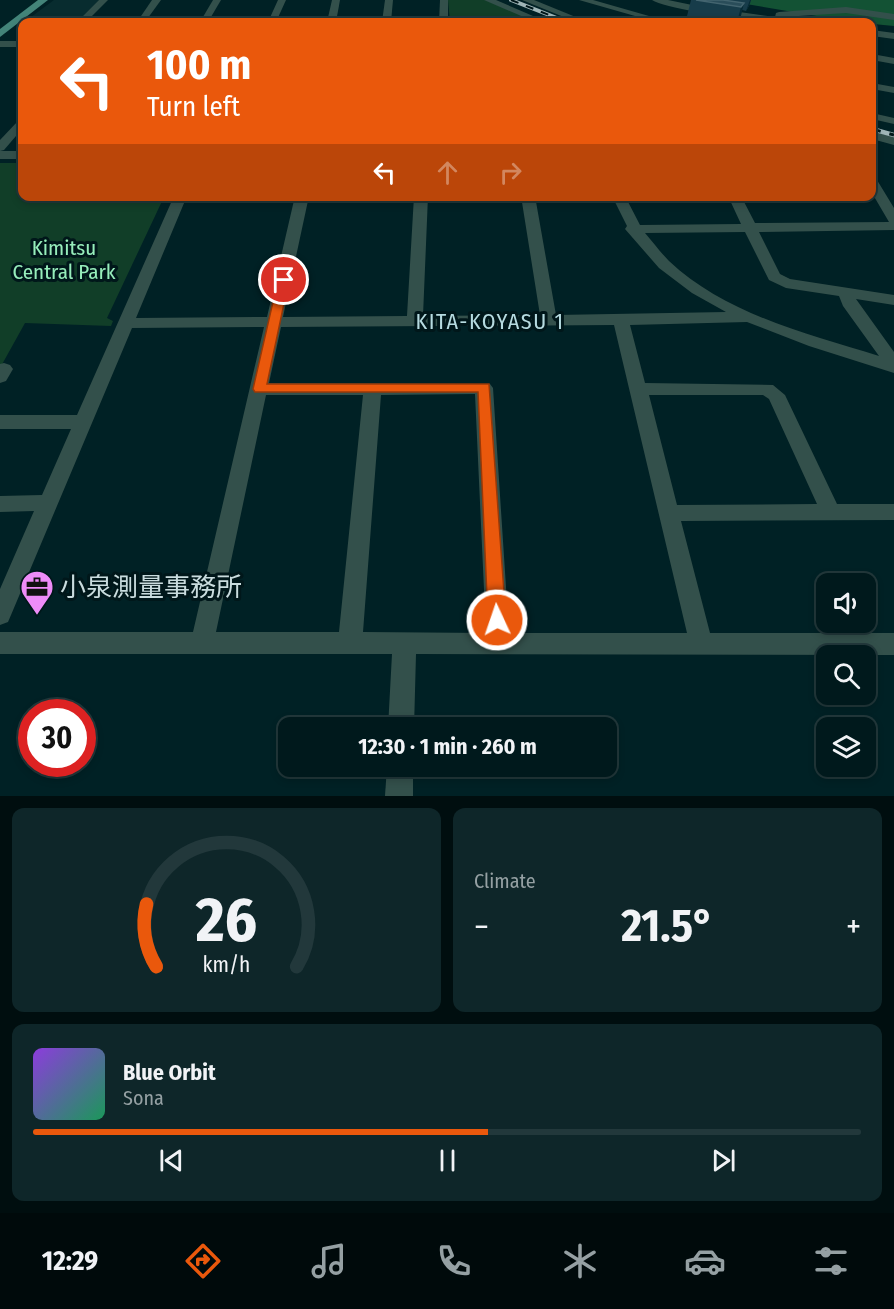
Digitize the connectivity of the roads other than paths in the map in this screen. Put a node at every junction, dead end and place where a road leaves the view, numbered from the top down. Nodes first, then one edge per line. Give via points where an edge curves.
1 (33, 0) edge
2 (44, 0) edge
3 (104, 0) edge
4 (157, 0) edge
5 (217, 0) edge
6 (282, 0) edge
7 (336, 0) edge
8 (389, 0) edge
9 (444, 0) edge
10 (488, 0) edge
11 (526, 0) edge
12 (583, 0) edge
13 (656, 0) edge
14 (598, 5) junction
15 (894, 17) edge
16 (21, 18) edge
17 (85, 18) edge
18 (144, 18) edge
19 (206, 18) edge
20 (274, 18) edge
21 (332, 18) edge
22 (387, 18) edge
23 (444, 18) edge
24 (532, 18) edge
25 (573, 18) edge
26 (587, 18) edge
27 (648, 18) edge
28 (752, 18) edge
29 (777, 18) edge
30 (18, 20) edge
31 (0, 26) edge
32 (0, 34) edge
33 (876, 34) edge
34 (894, 36) edge
35 (0, 44) edge
36 (18, 44) edge
37 (876, 58) edge
38 (894, 61) edge
39 (876, 87) edge
40 (894, 90) edge
41 (876, 117) edge
42 (894, 121) edge
43 (18, 127) edge
44 (876, 136) edge
45 (894, 141) edge
46 (0, 147) edge
47 (876, 148) edge
48 (894, 148) edge
49 (0, 155) edge
50 (18, 155) edge
51 (876, 190) edge
52 (179, 201) edge
53 (301, 201) edge
54 (421, 201) edge
55 (529, 201) edge
56 (620, 201) edge
57 (737, 201) edge
58 (894, 219) edge
59 (894, 226) edge
60 (750, 227) junction
61 (632, 229) junction
62 (846, 293) junction
63 (894, 300) edge
64 (745, 317) junction
65 (621, 320) junction
66 (416, 321) junction
67 (549, 321) junction
68 (274, 322) junction
69 (126, 323) junction
70 (894, 366) edge
71 (373, 388) junction
72 (638, 388) junction
73 (259, 389) junction
74 (0, 422) edge
75 (84, 422) junction
76 (0, 504) edge
77 (48, 504) junction
78 (894, 512) edge
79 (669, 513) junction
80 (831, 513) junction
81 (0, 615) edge
82 (0, 643) edge
83 (202, 643) junction
84 (350, 643) junction
85 (404, 643) junction
86 (498, 643) junction
87 (701, 644) junction
88 (894, 644) edge
89 (401, 717) edge
90 (400, 777) edge
91 (399, 796) edge

1 - 31 main road
2 - 16 main road
3 - 17 street
4 - 18 street
5 - 19 street
6 - 20 street
7 - 21 street
8 - 22 street
9 - 23 street
10 - 24 street
11 - 25 street
12 - 14 street
13 - 28 street
14 - 26 street
14 - 27 street
15 - 29 street via 846,10
30 - 32 main road
33 - 34 street
35 - 36 street
37 - 38 street
39 - 40 street
41 - 42 street
43 - 46 street
44 - 45 street
47 - 48 street
49 - 50 street
51 - 58 street
52 - 69 street
53 - 68 street
54 - 66 street
55 - 67 street
56 - 61 street
57 - 60 street
59 - 60 street
60 - 61 street
60 - 62 street via 774,277 786,283
61 - 64 street via 651,254 682,280
62 - 63 street
62 - 70 street
64 - 65 street
64 - 70 street
65 - 67 street
65 - 72 street
66 - 67 street
66 - 68 street
68 - 69 street
68 - 73 street
69 - 75 street
71 - 73 street
71 - 84 street
71 - 86 street via 484,388
72 - 79 street
72 - 80 street via 767,389 776,395
73 - 83 street
74 - 75 street
75 - 77 street
76 - 77 street
77 - 81 street
78 - 80 street
79 - 80 street
79 - 87 street
82 - 83 street
83 - 84 street
84 - 85 street
85 - 86 street
85 - 89 street
86 - 87 street
87 - 88 street
90 - 91 street

